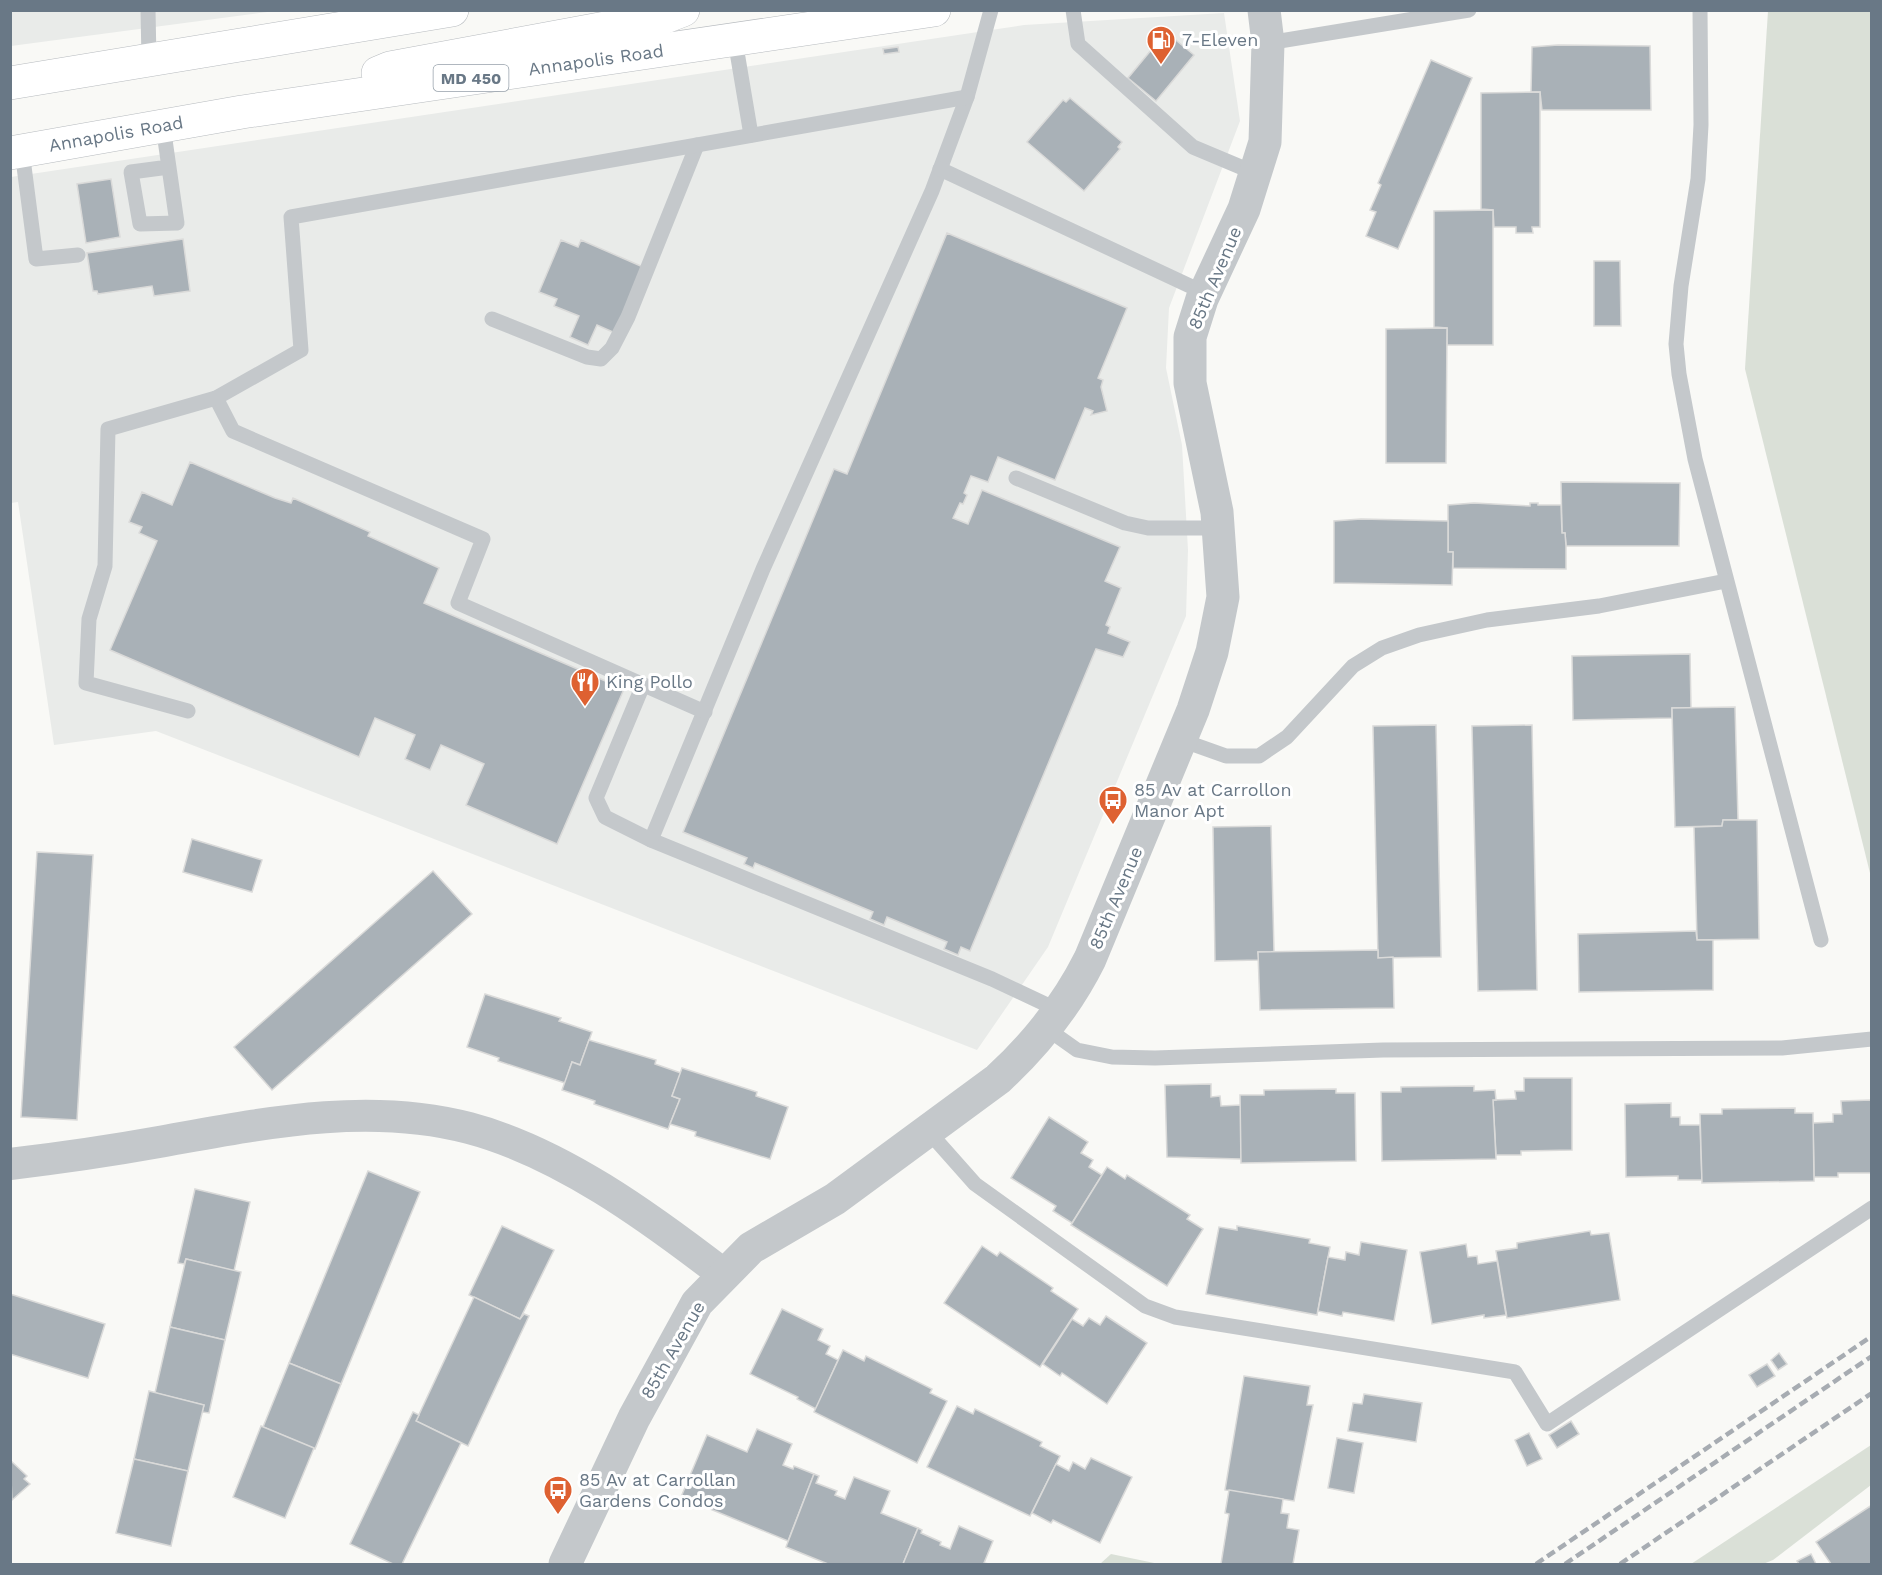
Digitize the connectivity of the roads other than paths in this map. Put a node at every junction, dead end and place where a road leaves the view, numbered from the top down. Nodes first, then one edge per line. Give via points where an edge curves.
1 (148, 10) edge
2 (452, 10) edge
3 (683, 10) edge
4 (934, 10) edge
5 (991, 10) edge
6 (1073, 10) edge
7 (1264, 10) edge
8 (1469, 10) edge
9 (1700, 10) edge
10 (735, 40) junction
11 (1268, 43) junction
12 (149, 60) junction
13 (10, 83) edge
14 (967, 96) junction
15 (314, 101) junction
16 (163, 126) junction
17 (751, 135) junction
18 (697, 145) junction
19 (16, 152) edge
20 (169, 167) dead end
21 (940, 169) junction
22 (1255, 173) junction
23 (78, 255) dead end
24 (1205, 293) junction
25 (492, 319) dead end
26 (216, 398) junction
27 (1016, 478) dead end
28 (1219, 528) junction
29 (1726, 581) junction
30 (643, 685) junction
31 (188, 711) dead end
32 (705, 712) junction
33 (1181, 740) junction
34 (651, 840) junction
35 (1821, 940) dead end
36 (1053, 1019) junction
37 (1872, 1039) edge
38 (928, 1131) junction
39 (10, 1164) edge
40 (1872, 1208) edge
41 (723, 1274) junction
42 (565, 1564) edge

1 - 12 lane
2 - 12 main road
3 - 15 main road via 665,17 390,68
4 - 10 main road, Annapolis Road / MD 450
5 - 14 lane
6 - 22 lane via 1078,44 1193,147
7 - 11 street, 85th Avenue
8 - 11 lane
9 - 29 lane via 1698,179 1676,344 1685,413
10 - 15 main road, Annapolis Road / MD 450
10 - 17 lane
11 - 22 street, 85th Avenue via 1265,142
12 - 13 main road
14 - 17 lane
14 - 21 lane
15 - 16 main road, Annapolis Road / MD 450
16 - 19 main road, Annapolis Road / MD 450
16 - 20 lane
17 - 18 lane
18 - 25 lane via 628,317 612,348 601,359 586,357
18 - 26 lane via 291,218 301,350
19 - 23 lane via 36,259
21 - 24 lane
21 - 32 lane via 768,558
22 - 24 street, 85th Avenue via 1244,208
24 - 28 street, 85th Avenue via 1190,337 1188,363
26 - 30 lane via 233,431 483,539 458,603
26 - 31 lane via 108,429 105,566 89,619 86,682
27 - 28 lane via 1125,523 1148,528
28 - 33 street, 85th Avenue via 1223,597 1212,652
29 - 33 lane via 1599,606 1486,620 1382,648 1353,666 1287,737 1259,756 1227,756
29 - 35 lane
30 - 32 lane
30 - 34 lane via 596,798 605,817
32 - 34 lane
33 - 36 street, 85th Avenue via 1090,959 1073,993
34 - 36 lane via 992,979
36 - 37 lane via 1077,1050 1144,1058 1371,1051 1782,1048
36 - 38 street, 85th Avenue via 998,1079
38 - 40 lane via 975,1184 1145,1306 1175,1317 1515,1372 1547,1424
38 - 41 street, 85th Avenue via 835,1199 751,1248
39 - 41 street via 325,1116 432,1120 501,1139 575,1174 684,1244
41 - 42 street, 85th Avenue via 696,1304 669,1351

